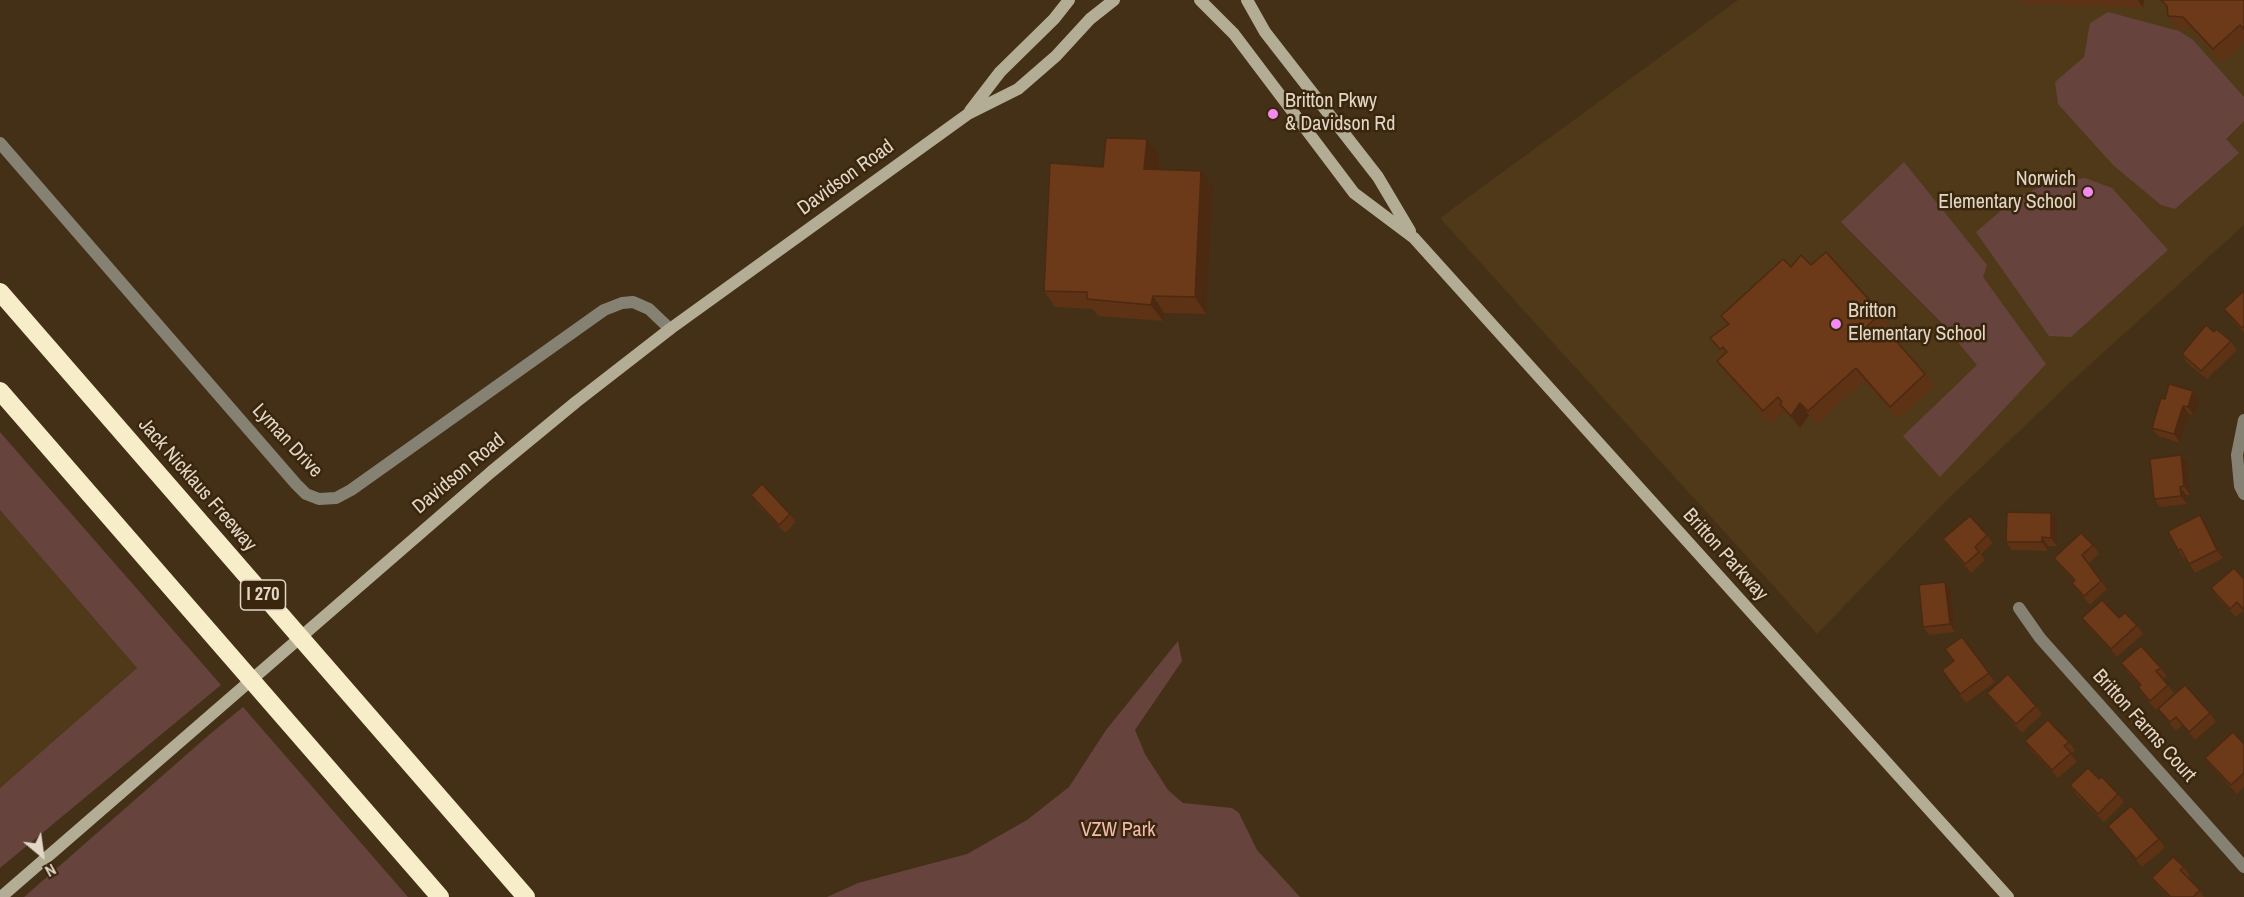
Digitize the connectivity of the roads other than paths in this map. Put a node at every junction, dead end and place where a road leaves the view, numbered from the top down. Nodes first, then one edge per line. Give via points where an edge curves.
1 (1069, 0) edge
2 (1114, 0) edge
3 (1200, 0) edge
4 (1247, 0) edge
5 (968, 114) junction
6 (0, 143) edge
7 (1413, 238) junction
8 (0, 292) edge
9 (670, 329) junction
10 (0, 391) edge
11 (2244, 420) edge
12 (2244, 494) edge
13 (2019, 608) dead end
14 (2244, 867) edge
15 (1, 897) edge
16 (440, 897) edge
17 (526, 897) edge
18 (2007, 897) edge

1 - 5 main road, Davidson Road via 1000,72
2 - 5 main road, Davidson Road via 1018,88
3 - 7 main road, Britton Parkway via 1234,34 1354,194
4 - 7 main road, Britton Parkway via 1265,32 1378,177
5 - 9 main road, Davidson Road
6 - 9 street, Lyman Drive via 296,484 319,499 336,498 351,490 604,310 633,302 649,309
7 - 18 main road, Britton Parkway
8 - 17 highway, Jack Nicklaus Freeway / I 270
9 - 15 main road, Davidson Road via 491,472
10 - 16 highway
11 - 12 street via 2237,455
13 - 14 street, Britton Farms Court via 2040,638

